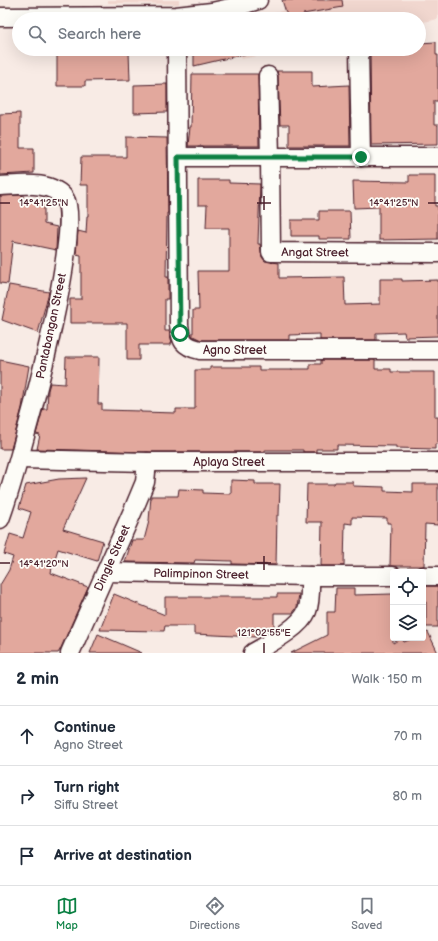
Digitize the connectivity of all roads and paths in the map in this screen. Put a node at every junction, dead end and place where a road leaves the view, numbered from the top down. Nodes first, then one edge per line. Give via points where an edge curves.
1 (258, 0) edge
2 (102, 8) edge
3 (61, 12) edge
4 (132, 12) edge
5 (212, 12) edge
6 (12, 17) edge
7 (0, 18) edge
8 (177, 56) edge
9 (359, 56) edge
10 (268, 76) dead end
11 (178, 157) junction
12 (270, 157) junction
13 (361, 157) junction
14 (438, 157) edge
15 (0, 186) edge
16 (438, 253) edge
17 (438, 350) edge
18 (20, 459) junction
19 (147, 462) junction
20 (438, 462) edge
21 (0, 519) edge
22 (106, 572) junction
23 (310, 576) junction
24 (390, 576) edge
25 (426, 576) edge
26 (438, 576) edge
27 (70, 653) edge
28 (253, 653) edge

1 - 5 street
2 - 3 street
2 - 4 street
6 - 7 street
8 - 11 street, Agno Street
9 - 13 street
10 - 12 street, Angat Street
11 - 12 street
11 - 17 street, Agno Street via 179,325 182,340 186,345 200,350
12 - 13 street
12 - 16 street, Angat Street via 271,252
13 - 14 street
15 - 18 street, Pantabangan Street via 50,187 67,201 70,216 59,298
18 - 19 street, Aplaya Street
18 - 21 street, Pantabangan Street
19 - 20 street, Aplaya Street
19 - 22 street, Dingle Street via 144,482
22 - 23 street, Palimpinon Street
22 - 27 street, Dingle Street
23 - 24 street, Palimpinon Street
23 - 28 street via 307,611 296,624
25 - 26 street

